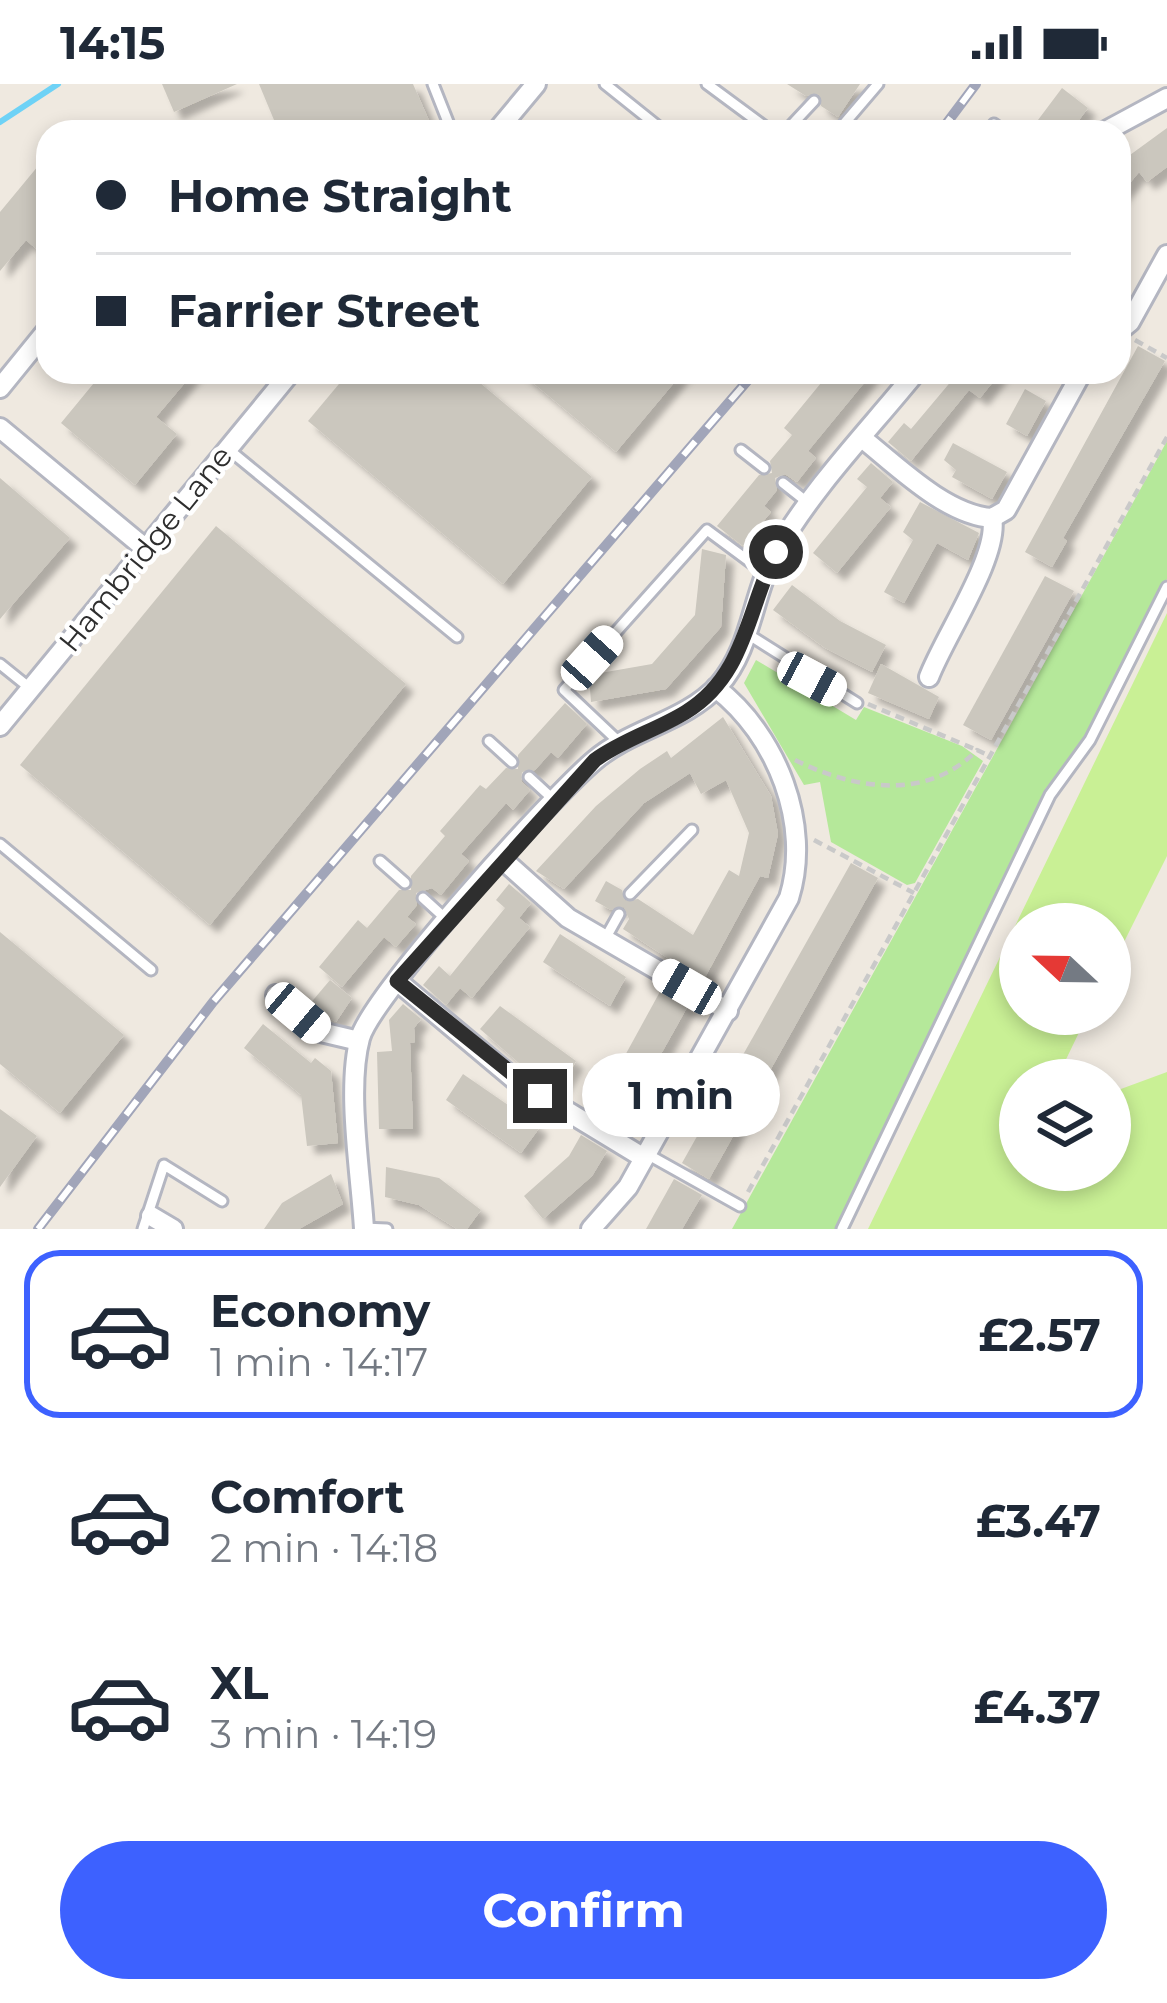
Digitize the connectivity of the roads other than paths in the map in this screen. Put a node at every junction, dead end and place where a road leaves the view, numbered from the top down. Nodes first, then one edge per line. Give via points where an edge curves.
1 (433, 84) edge
2 (536, 84) edge
3 (605, 84) edge
4 (706, 84) edge
5 (878, 84) edge
6 (1167, 98) edge
7 (814, 101) dead end
8 (447, 120) edge
9 (506, 120) edge
10 (650, 120) edge
11 (756, 120) edge
12 (796, 120) edge
13 (847, 120) edge
14 (1126, 120) edge
15 (1167, 255) edge
16 (1131, 314) edge
17 (36, 342) edge
18 (3, 377) edge
19 (281, 384) edge
20 (906, 384) edge
21 (1075, 384) edge
22 (0, 428) edge
23 (862, 438) junction
24 (228, 449) junction
25 (741, 450) dead end
26 (764, 468) dead end
27 (783, 483) dead end
28 (809, 504) junction
29 (992, 518) junction
30 (146, 549) junction
31 (766, 573) junction
32 (1167, 587) edge
33 (746, 633) junction
34 (457, 637) dead end
35 (0, 664) edge
36 (929, 677) dead end
37 (716, 688) junction
38 (31, 689) junction
39 (857, 703) road end
40 (0, 726) edge
41 (489, 741) dead end
42 (619, 742) junction
43 (512, 762) dead end
44 (529, 777) dead end
45 (555, 801) junction
46 (692, 830) dead end
47 (0, 844) edge
48 (502, 859) junction
49 (380, 861) dead end
50 (405, 883) dead end
51 (630, 894) dead end
52 (423, 898) dead end
53 (619, 914) dead end
54 (448, 921) junction
55 (605, 939) junction
56 (152, 970) dead end
57 (397, 981) junction
58 (276, 994) dead end
59 (728, 1011) junction
60 (359, 1041) junction
61 (645, 1156) junction
62 (223, 1201) dead end
63 (740, 1206) road end
64 (147, 1222) edge
65 (173, 1229) edge
66 (363, 1229) edge
67 (387, 1229) edge
68 (592, 1229) edge
69 (842, 1229) edge

1 - 8 lane
2 - 9 street
3 - 10 lane
4 - 11 lane
5 - 13 lane
6 - 14 street
7 - 12 lane
15 - 16 street
17 - 18 street
19 - 24 street, Hambridge Lane
20 - 23 street
21 - 29 street via 1006,510
22 - 30 street
23 - 28 street
23 - 29 street via 925,487
24 - 30 street, Hambridge Lane
24 - 34 lane
25 - 26 lane
27 - 28 lane
28 - 31 street
29 - 36 street via 992,547
30 - 38 street, Hambridge Lane
31 - 33 street
31 - 42 lane via 707,530 564,690
32 - 69 lane via 1090,740 1051,795
33 - 37 street
33 - 39 lane
35 - 38 lane
37 - 42 street via 680,716
37 - 59 street via 760,742 799,831 789,898
38 - 40 street, Hambridge Lane
41 - 43 lane
42 - 45 street
44 - 45 lane
45 - 48 street
46 - 51 lane
47 - 56 lane
48 - 54 street
48 - 55 street via 568,918
49 - 50 lane
52 - 54 lane
53 - 55 lane
54 - 57 street
55 - 59 street
57 - 60 street
57 - 61 street via 514,1079
58 - 60 street via 321,1032
59 - 61 street
60 - 66 street
61 - 63 lane
61 - 68 street via 614,1209
62 - 64 lane via 164,1166
64 - 65 street
66 - 67 lane

